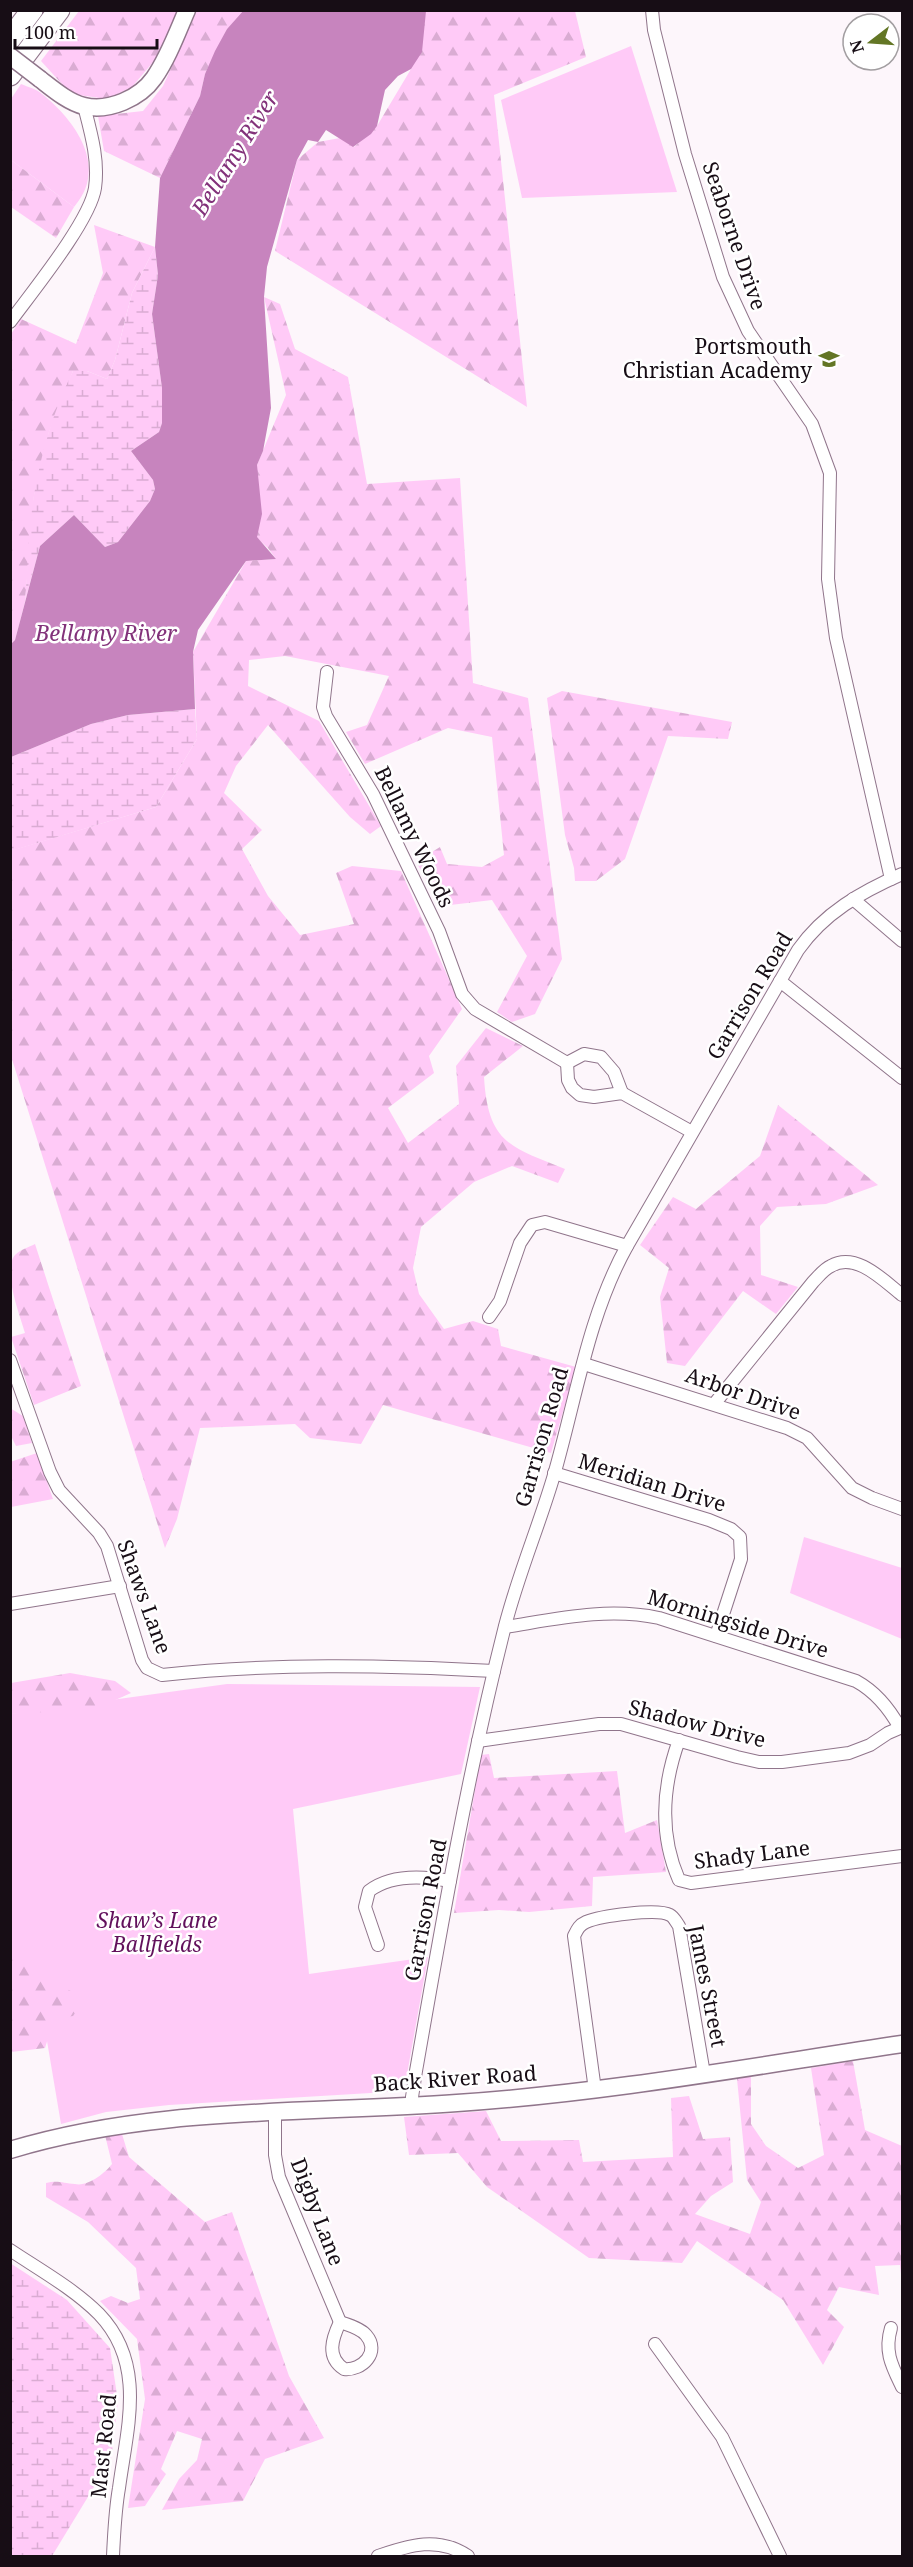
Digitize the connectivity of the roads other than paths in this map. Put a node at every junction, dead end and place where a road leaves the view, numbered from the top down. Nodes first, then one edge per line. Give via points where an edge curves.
1 (32, 10) edge
2 (59, 10) edge
3 (187, 10) edge
4 (652, 10) edge
5 (10, 39) edge
6 (10, 56) edge
7 (10, 75) edge
8 (84, 106) junction
9 (10, 322) edge
10 (327, 672) dead end
11 (897, 877) edge
12 (853, 899) junction
13 (903, 941) edge
14 (780, 981) junction
15 (567, 1063) junction
16 (903, 1078) edge
17 (622, 1093) junction
18 (692, 1132) junction
19 (627, 1246) junction
20 (903, 1295) edge
21 (489, 1317) dead end
22 (10, 1360) edge
23 (584, 1364) junction
24 (715, 1403) junction
25 (554, 1473) junction
26 (903, 1509) edge
27 (120, 1586) junction
28 (10, 1604) edge
29 (505, 1627) junction
30 (716, 1636) junction
31 (494, 1671) junction
32 (901, 1727) edge
33 (679, 1740) junction
34 (478, 1741) junction
35 (903, 1856) edge
36 (450, 1881) junction
37 (378, 1945) dead end
38 (903, 2044) edge
39 (704, 2074) junction
40 (595, 2090) junction
41 (413, 2106) junction
42 (275, 2112) junction
43 (10, 2150) edge
44 (10, 2250) edge
45 (340, 2322) dead end
46 (891, 2328) dead end
47 (655, 2344) dead end
48 (903, 2387) edge
49 (113, 2556) edge
50 (378, 2556) edge
51 (468, 2556) edge
52 (780, 2556) edge

1 - 5 highway
2 - 7 highway
3 - 8 street via 160,69 144,90 108,106
4 - 11 street, Seaborne Drive via 685,154 723,277 748,331 812,424 830,473 828,579 836,639
6 - 8 street, bridge via 57,92
8 - 9 street via 96,160 91,202
10 - 15 street, Bellamy Woods via 323,706 326,716 378,804 439,931 462,994 485,1015
11 - 12 street, Garrison Road
12 - 13 street
12 - 14 street, Garrison Road via 815,926
14 - 16 street
14 - 18 street, Garrison Road
15 - 17 street via 568,1080 580,1095
15 - 17 street via 584,1054 601,1057 614,1072
17 - 18 street
18 - 19 street, Garrison Road
19 - 21 street via 545,1222 532,1225 520,1243 500,1301
19 - 23 street, Garrison Road via 609,1283
20 - 24 street via 872,1271 852,1262 830,1266
22 - 27 street, Shaws Lane via 50,1473 66,1499 99,1533
23 - 24 street, Arbor Drive
23 - 25 street, Garrison Road
24 - 26 street, Arbor Drive via 807,1438 852,1488
25 - 29 street, Garrison Road
25 - 30 street, Meridian Drive via 709,1520 740,1537 741,1559
27 - 28 street
27 - 31 street, Shaws Lane via 142,1660 147,1668 162,1675 256,1667
29 - 30 street, Morningside Drive via 592,1614 637,1613
29 - 31 street, Garrison Road
30 - 32 street, Morningside Drive via 856,1681 891,1710
31 - 34 street, Garrison Road
32 - 33 street, Shadow Drive via 849,1753 782,1762 759,1762
33 - 34 street, Shadow Drive via 621,1724 599,1724
33 - 35 street, Shady Lane via 669,1769 664,1815 670,1860 679,1880 691,1883
34 - 36 street, Garrison Road
36 - 37 street via 416,1877 383,1883 369,1892 365,1907
36 - 41 street, Garrison Road
38 - 39 street, Back River Road
39 - 40 street, Back River Road
39 - 40 street, James Street via 679,1926 669,1914 660,1912 609,1917 585,1923 574,1936
40 - 41 street, Back River Road
41 - 42 street, Back River Road
42 - 43 street, Back River Road via 110,2126
42 - 45 street, Digby Lane via 274,2155 279,2177
44 - 49 street, Mast Road via 92,2307 114,2333 124,2354 131,2387 130,2421 118,2488
46 - 48 street via 889,2362
47 - 52 street via 722,2436
50 - 51 street via 426,2543 447,2546

